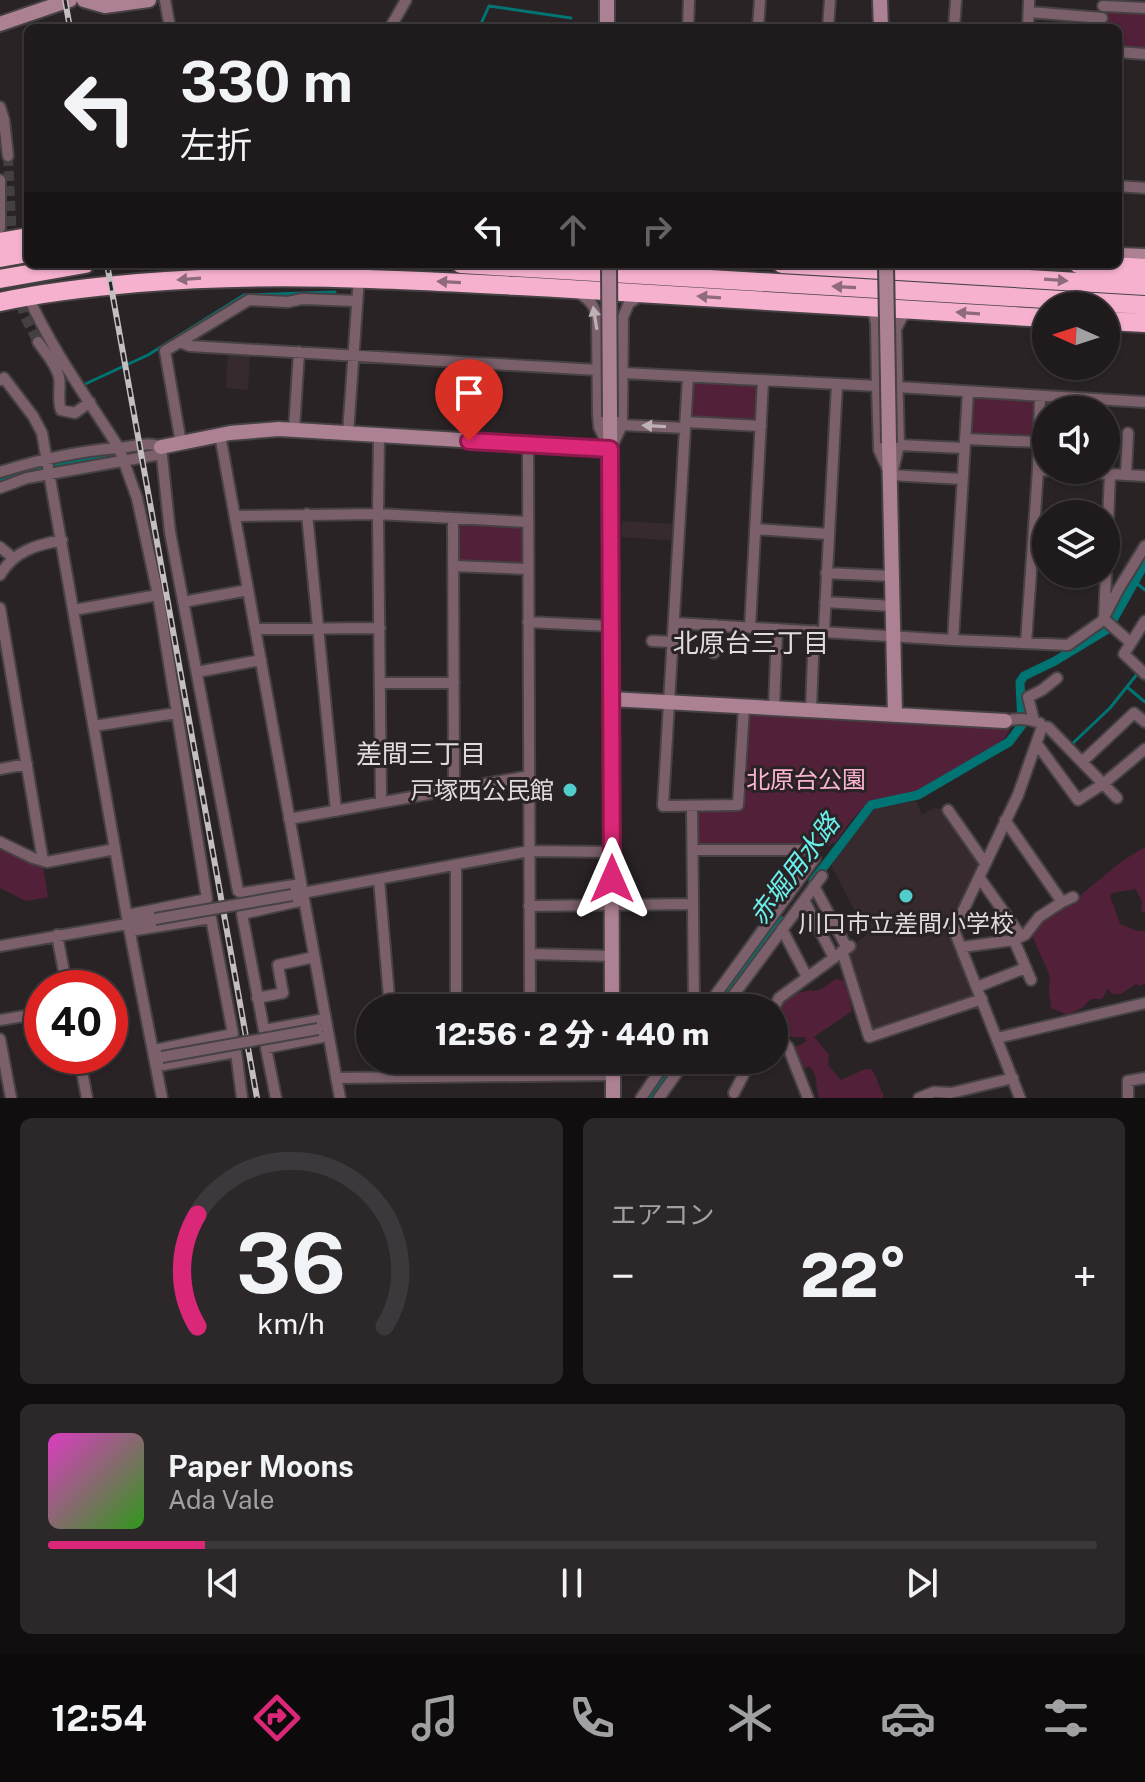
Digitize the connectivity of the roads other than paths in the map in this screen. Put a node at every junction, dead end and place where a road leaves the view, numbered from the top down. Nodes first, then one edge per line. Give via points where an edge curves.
1 (70, 0) edge
2 (84, 0) edge
3 (149, 0) edge
4 (165, 0) edge
5 (406, 0) edge
6 (607, 0) edge
7 (689, 0) edge
8 (760, 0) edge
9 (830, 0) edge
10 (880, 0) edge
11 (956, 0) edge
12 (1029, 0) edge
13 (1145, 8) edge
14 (1029, 12) junction
15 (1103, 13) edge
16 (0, 24) edge
17 (169, 24) edge
18 (392, 24) edge
19 (607, 24) edge
20 (688, 24) edge
21 (758, 24) edge
22 (828, 24) edge
23 (881, 24) edge
24 (954, 24) edge
25 (1028, 24) edge
26 (1122, 52) edge
27 (1145, 54) edge
28 (0, 107) edge
29 (8, 156) dead end
30 (0, 180) edge
31 (1122, 186) edge
32 (1145, 188) edge
33 (0, 228) edge
34 (24, 238) edge
35 (0, 242) edge
36 (24, 254) edge
37 (1122, 255) edge
38 (1145, 256) edge
39 (0, 258) edge
40 (1122, 267) edge
41 (62, 268) edge
42 (528, 268) edge
43 (609, 268) edge
44 (848, 268) edge
45 (886, 268) edge
46 (1145, 268) edge
47 (359, 277) junction
48 (0, 279) edge
49 (1145, 286) edge
50 (570, 289) junction
51 (646, 293) junction
52 (28, 296) junction
53 (357, 301) junction
54 (0, 302) edge
55 (1145, 305) edge
56 (873, 308) junction
57 (909, 309) junction
58 (1032, 317) edge
59 (1120, 324) edge
60 (1145, 326) edge
61 (38, 342) tunnel mouth
62 (180, 342) junction
63 (299, 352) junction
64 (353, 355) junction
65 (597, 370) junction
66 (623, 373) junction
67 (688, 377) junction
68 (0, 380) edge
69 (763, 381) junction
70 (837, 384) junction
71 (877, 386) junction
72 (897, 387) junction
73 (968, 392) junction
74 (1032, 396) edge
75 (1120, 401) edge
76 (90, 402) junction
77 (1145, 402) edge
78 (616, 421) junction
79 (685, 425) junction
80 (761, 426) junction
81 (294, 430) junction
82 (348, 433) junction
83 (1128, 433) dead end
84 (220, 435) junction
85 (379, 435) junction
86 (1032, 442) edge
87 (181, 443) junction
88 (964, 443) junction
89 (528, 444) junction
90 (894, 444) junction
91 (161, 447) junction
92 (119, 448) junction
93 (610, 449) junction
94 (47, 459) junction
95 (125, 461) junction
96 (0, 472) edge
97 (50, 475) junction
98 (890, 475) junction
99 (1120, 475) edge
100 (1126, 475) junction
101 (1145, 476) edge
102 (962, 479) junction
103 (1037, 484) edge
104 (0, 488) edge
105 (307, 514) junction
106 (378, 514) junction
107 (235, 516) junction
108 (453, 518) junction
109 (528, 522) junction
110 (755, 529) junction
111 (828, 534) junction
112 (62, 540) junction
113 (1145, 546) edge
114 (0, 547) edge
115 (13, 558) junction
116 (1140, 564) edge
117 (454, 566) junction
118 (528, 569) junction
119 (826, 573) junction
120 (0, 575) edge
121 (892, 576) junction
122 (1107, 588) edge
123 (248, 590) junction
124 (158, 595) junction
125 (183, 602) junction
126 (825, 602) junction
127 (893, 606) junction
128 (0, 608) edge
129 (74, 610) junction
130 (1145, 621) edge
131 (528, 622) junction
132 (675, 623) junction
133 (1109, 623) junction
134 (715, 625) junction
135 (611, 626) junction
136 (750, 627) junction
137 (318, 628) junction
138 (380, 628) junction
139 (255, 629) junction
140 (777, 629) junction
141 (819, 631) junction
142 (894, 636) junction
143 (953, 640) junction
144 (652, 641) dead end
145 (674, 642) junction
146 (1026, 643) junction
147 (1131, 643) junction
148 (714, 653) dead end
149 (261, 660) junction
150 (197, 672) junction
151 (1145, 674) edge
152 (1057, 678) dead end
153 (380, 683) junction
154 (454, 683) junction
155 (611, 699) junction
156 (670, 702) junction
157 (744, 706) junction
158 (774, 708) junction
159 (811, 710) junction
160 (177, 713) junction
161 (895, 715) junction
162 (1009, 720) joint
163 (1145, 722) edge
164 (1034, 723) junction
165 (94, 726) junction
166 (1037, 744) junction
167 (1145, 749) edge
168 (1082, 762) junction
169 (27, 764) junction
170 (0, 769) edge
171 (529, 776) junction
172 (1103, 784) junction
173 (454, 789) junction
174 (1117, 798) dead end
175 (381, 802) junction
176 (692, 806) junction
177 (948, 810) dead end
178 (336, 811) junction
179 (289, 819) junction
180 (1005, 820) junction
181 (0, 842) edge
182 (115, 849) junction
183 (693, 850) junction
184 (529, 851) junction
185 (612, 852) junction
186 (43, 861) junction
187 (985, 863) junction
188 (456, 865) junction
189 (822, 876) dead end
190 (979, 877) junction
191 (379, 879) junction
192 (814, 886) junction
193 (300, 893) junction
194 (1073, 897) dead end
195 (804, 900) junction
196 (1062, 902) junction
197 (693, 904) junction
198 (529, 906) junction
199 (612, 906) junction
200 (128, 923) junction
201 (782, 929) junction
202 (57, 935) junction
203 (1018, 938) junction
204 (0, 946) edge
205 (962, 947) junction
206 (843, 951) junction
207 (530, 954) junction
208 (612, 956) junction
209 (314, 957) junction
210 (1025, 968) junction
211 (64, 970) edge
212 (807, 977) junction
213 (1031, 980) dead end
214 (977, 987) junction
215 (389, 994) edge
216 (456, 994) edge
217 (530, 994) edge
218 (612, 994) edge
219 (694, 994) edge
220 (716, 994) edge
221 (734, 994) edge
222 (784, 994) edge
223 (257, 998) junction
224 (982, 999) junction
225 (1145, 1003) edge
226 (24, 1016) edge
227 (0, 1020) edge
228 (325, 1028) junction
229 (997, 1038) junction
230 (0, 1039) edge
231 (788, 1047) edge
232 (157, 1058) junction
233 (82, 1074) edge
234 (397, 1074) edge
235 (551, 1074) edge
236 (613, 1074) edge
237 (657, 1074) edge
238 (676, 1074) edge
239 (744, 1074) edge
240 (530, 1076) joint
241 (397, 1077) junction
242 (456, 1077) joint
243 (336, 1078) junction
244 (1013, 1078) junction
245 (1145, 1078) edge
246 (734, 1093) dead end
247 (11, 1098) edge
248 (87, 1098) edge
249 (162, 1098) edge
250 (242, 1098) edge
251 (276, 1098) edge
252 (340, 1098) edge
253 (613, 1098) edge
254 (641, 1098) edge
255 (659, 1098) edge
256 (808, 1098) edge
257 (919, 1098) edge
258 (1020, 1098) edge
259 (1128, 1098) edge

1 - 16 street
2 - 3 street via 105,6
4 - 17 street
5 - 18 street
6 - 19 street
7 - 20 street
8 - 21 street
9 - 22 street
10 - 23 street
11 - 24 street
12 - 14 street
13 - 15 street
14 - 15 street
14 - 25 street
26 - 27 street
28 - 29 street
30 - 33 street
31 - 32 street
34 - 35 highway
36 - 39 highway
37 - 38 street
40 - 46 highway
41 - 48 highway
55 -> 42 highway
43 - 78 street, bridge
44 -> 49 highway
45 - 90 street, bridge
50 -> 47 highway
47 -> 52 highway via 192,278
47 - 53 street
50 - 51 highway
65 -> 50 street via 596,309
56 -> 51 highway
51 - 66 street via 629,303 623,317
52 - 54 highway
52 - 76 street
53 - 62 street via 249,300
53 - 64 street
56 - 57 highway
56 - 71 street
58 -> 57 highway
57 - 72 street via 896,329
59 - 60 highway
61 - 76 street via 57,371 61,410 75,413
62 - 63 street
62 - 87 street via 165,351
63 - 64 street
63 - 81 street
64 - 65 street
64 - 82 street
65 - 93 street via 599,427
66 - 67 street
66 - 78 street
67 - 69 street
67 - 79 street
68 - 94 street via 4,378 33,416
69 - 70 street
69 - 80 street
70 - 71 street
70 - 111 street
71 - 98 street via 879,450
72 - 73 street
72 - 90 street
73 - 74 street
73 - 88 street
75 - 77 street
76 - 92 street
79 -> 78 street
78 - 93 street
79 - 80 street
79 - 132 street
80 - 110 street
81 - 82 street
81 - 84 street
82 - 85 street
83 - 100 street
84 - 87 street
84 - 107 street
85 - 89 street
85 - 106 street
86 - 88 street
87 - 91 street
88 - 90 street
88 - 102 street
89 - 93 street
89 - 109 street
90 - 98 street
91 - 92 street via 152,443
91 - 95 street via 156,455
91 - 125 street
92 - 94 street
92 - 95 street
93 - 135 street
94 - 96 street
94 - 97 street
95 - 97 street
95 - 124 street
97 - 104 street
97 - 112 street
98 - 102 street
98 - 121 street
99 - 100 street
100 - 101 street
102 - 143 street
103 - 146 street
105 - 106 street
105 - 107 street
105 - 137 street
106 - 108 street
106 - 138 street
107 - 123 street
108 - 109 street
108 - 117 street
109 - 118 street
110 - 111 street
110 - 136 street
111 - 119 street
112 - 115 street via 35,545
112 - 129 street
113 - 116 street
114 - 115 street
115 - 120 street
116 - 133 street via 1118,590
117 - 118 street
117 - 154 street
118 - 131 street
119 - 121 street
119 - 126 street
121 - 127 street
122 - 133 street
123 - 125 street
123 - 139 street
124 - 129 street
124 - 160 street
125 - 150 street
126 - 127 street
126 - 141 street
127 - 142 street
128 - 169 street
129 - 165 street
130 - 147 street
131 - 135 street
131 - 171 street
132 - 134 street
132 - 145 street
133 - 146 street via 1072,649
133 - 147 street
134 - 136 street
134 - 148 street
135 - 155 street
136 - 140 street
137 - 138 street
137 - 139 street
137 - 178 street
138 - 153 street
139 - 149 street
140 - 141 street
140 - 158 street
141 - 142 street
141 - 159 street
142 - 143 street
142 - 161 street
143 - 146 street
144 - 145 street
145 - 156 street
147 - 151 street via 1124,654
149 - 150 street
149 - 179 street
150 - 193 street via 238,891
152 - 164 street via 1028,697
153 - 154 street
153 - 175 street
154 - 173 street
155 - 156 street
155 - 185 street
156 - 157 street
156 - 176 street via 663,806
157 - 158 street
157 - 176 street via 738,805
158 - 159 street
159 - 161 street
160 - 165 street
160 - 200 street via 207,899
161 - 162 street
162 - 164 street
163 - 168 street via 1134,713
164 - 166 street
164 - 168 street via 1048,727
165 - 182 street
166 - 172 street via 1078,800
166 - 180 street
167 - 172 street
168 - 172 street
169 - 170 street
169 - 186 street
171 - 173 street
171 - 184 street
172 - 174 street
173 - 175 street
175 - 178 street
176 - 183 street
177 - 187 street
178 - 179 street
179 - 193 street
180 - 187 street
180 - 196 street
181 - 186 street
182 - 186 street
182 - 200 street
183 - 197 street
183 - 220 street via 812,850 815,858
184 - 185 street
184 - 188 street
184 - 198 street
185 - 199 street
187 - 190 street
188 - 191 street
188 - 216 street
189 - 192 street
190 - 203 street
190 - 205 street via 954,930
191 - 193 street
191 - 215 street
192 - 195 street
192 - 206 street
193 - 200 street, bridge
193 - 209 street
193 - 223 street via 242,914
194 - 196 street
195 - 201 street
195 - 206 street
196 - 203 street
197 - 199 street
197 - 219 street
198 - 199 street
198 - 207 street
199 - 208 street
200 - 202 street
200 - 232 street
200 - 232 street via 211,918 233,1034
201 - 212 street
201 - 221 street
202 - 204 street
202 - 211 street
203 - 205 street
203 - 210 street
205 - 214 street
206 - 212 street
206 - 224 street via 869,1037
207 - 208 street
207 - 217 street
208 - 218 street
209 - 223 street via 278,965 283,993
209 - 228 street
210 - 213 street
210 - 214 street
212 - 222 street
214 - 224 street
223 - 228 street via 264,1030
224 - 229 street
225 - 229 street
226 - 227 street
228 - 232 street, bridge
228 - 243 street
228 - 251 street via 266,1048
229 - 244 street
230 - 247 street
231 - 256 street
232 - 249 street
232 - 250 street via 236,1052
233 - 248 street
234 - 241 street
235 - 240 street
236 - 253 street
237 - 254 street
238 - 255 street
239 - 246 street
240 - 242 street
241 - 242 street
241 - 243 street
243 - 252 street
244 - 257 street
244 - 258 street
245 - 259 street via 1128,1081

